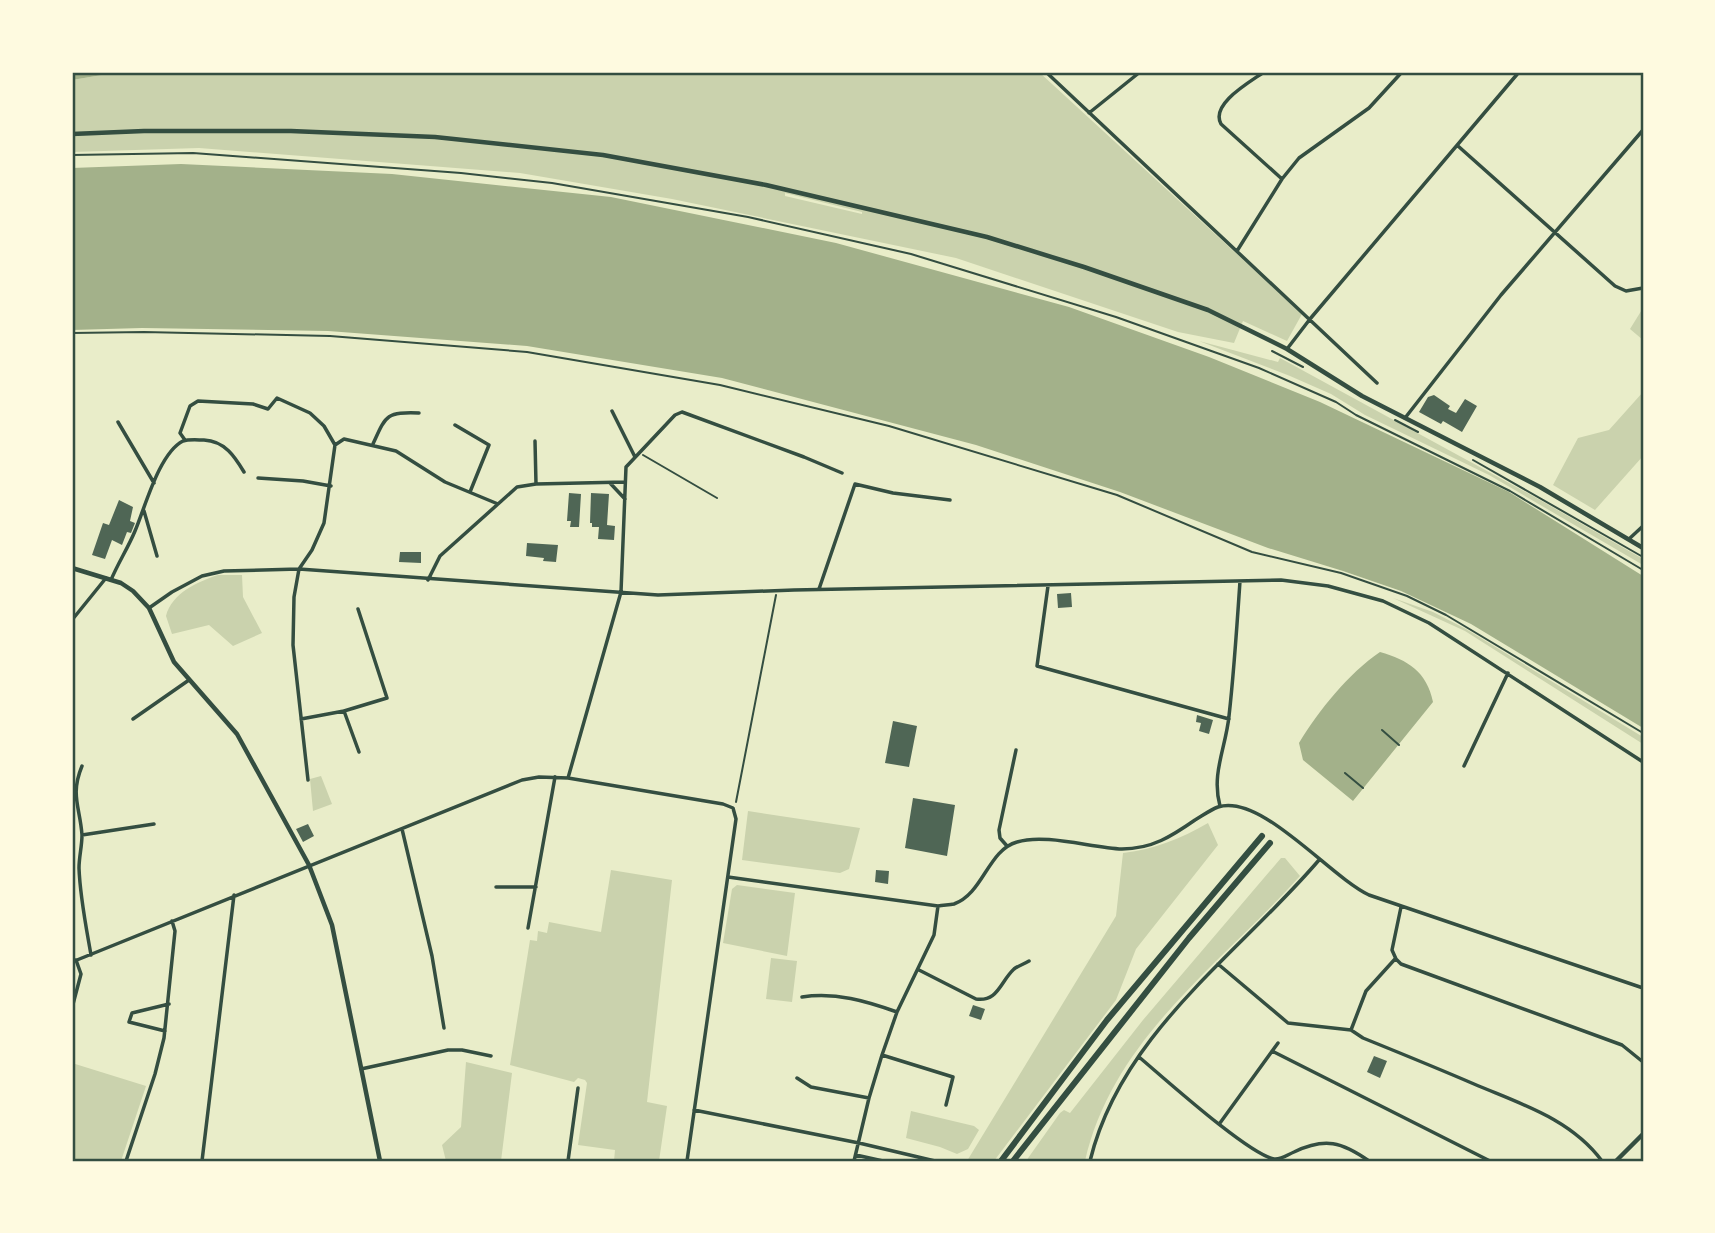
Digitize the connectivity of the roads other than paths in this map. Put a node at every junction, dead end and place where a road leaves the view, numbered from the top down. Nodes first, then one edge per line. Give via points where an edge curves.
1 (1046, 72) edge
2 (1140, 72) edge
3 (1264, 72) edge
4 (1402, 72) edge
5 (1520, 72) edge
6 (1089, 113) junction
7 (1643, 130) edge
8 (72, 134) edge
9 (1458, 146) junction
10 (1282, 179) junction
11 (1557, 232) junction
12 (1237, 251) junction
13 (1643, 288) edge
14 (1310, 319) junction
15 (1287, 349) junction
16 (1377, 383) dead end
17 (612, 411) dead end
18 (419, 414) dead end
19 (1405, 418) junction
20 (118, 422) dead end
21 (455, 425) dead end
22 (185, 440) junction
23 (535, 441) dead end
24 (335, 444) junction
25 (373, 444) junction
26 (635, 457) junction
27 (244, 472) dead end
28 (842, 473) dead end
29 (258, 478) dead end
30 (626, 481) junction
31 (154, 482) junction
32 (610, 483) junction
33 (536, 484) junction
34 (331, 486) junction
35 (471, 492) junction
36 (625, 499) junction
37 (950, 500) dead end
38 (498, 504) junction
39 (144, 512) junction
40 (1643, 526) edge
41 (1629, 539) junction
42 (1643, 548) edge
43 (156, 556) dead end
44 (72, 568) edge
45 (299, 569) junction
46 (108, 579) junction
47 (428, 580) junction
48 (1240, 581) junction
49 (1048, 586) junction
50 (819, 589) junction
51 (621, 592) junction
52 (149, 608) junction
53 (358, 609) dead end
54 (72, 620) edge
55 (1507, 673) junction
56 (189, 680) junction
57 (344, 711) junction
58 (134, 719) dead end
59 (301, 719) junction
60 (1229, 719) junction
61 (1016, 750) dead end
62 (359, 752) dead end
63 (1643, 762) edge
64 (82, 766) dead end
65 (1464, 766) dead end
66 (555, 777) junction
67 (568, 778) junction
68 (307, 780) dead end
69 (1220, 806) junction
70 (154, 824) dead end
71 (402, 829) junction
72 (82, 835) junction
73 (1262, 836) dead end
74 (1270, 843) dead end
75 (1007, 846) junction
76 (1319, 860) junction
77 (309, 865) junction
78 (727, 877) junction
79 (496, 887) dead end
80 (537, 887) junction
81 (234, 895) junction
82 (938, 906) junction
83 (1401, 907) junction
84 (172, 921) junction
85 (528, 928) dead end
86 (91, 955) junction
87 (1395, 959) junction
88 (74, 961) edge
89 (1029, 961) dead end
90 (1218, 964) junction
91 (919, 970) junction
92 (1643, 988) edge
93 (802, 996) dead end
94 (169, 1004) junction
95 (72, 1008) edge
96 (897, 1012) junction
97 (444, 1028) dead end
98 (1351, 1030) junction
99 (165, 1031) junction
100 (1278, 1043) dead end
101 (1272, 1051) junction
102 (882, 1055) junction
103 (491, 1056) dead end
104 (1139, 1057) junction
105 (1643, 1062) edge
106 (361, 1069) junction
107 (797, 1078) dead end
108 (578, 1088) dead end
109 (869, 1098) junction
110 (946, 1105) dead end
111 (694, 1110) junction
112 (1220, 1124) junction
113 (1643, 1134) edge
114 (859, 1143) junction
115 (856, 1155) junction
116 (126, 1161) edge
117 (202, 1161) edge
118 (380, 1161) edge
119 (568, 1161) edge
120 (687, 1161) edge
121 (854, 1161) edge
122 (883, 1161) edge
123 (936, 1161) edge
124 (1001, 1161) edge
125 (1013, 1161) edge
126 (1090, 1161) edge
127 (1369, 1161) edge
128 (1490, 1161) edge
129 (1602, 1161) edge
130 (1616, 1161) edge

1 - 6 street
2 - 6 street
3 - 10 street via 1230,97 1219,109 1218,118
4 - 10 street via 1369,108 1299,158
5 - 9 street
6 - 12 street
7 - 11 street
8 - 15 street via 218,130 422,137 651,163 799,192 987,237 1175,297
9 - 11 street
9 - 14 street
10 - 12 street
11 - 13 street via 1615,286 1626,291
11 - 19 street
12 - 14 street
14 - 15 street
14 - 16 street
15 - 19 street
17 - 26 street
18 - 25 street via 392,413
19 - 41 street
20 - 31 street
21 - 35 street via 489,445
22 - 24 street via 180,433 190,406 198,401 268,409 277,398 310,413
22 - 27 street via 210,440 222,446 233,453
22 - 31 street via 168,456
23 - 33 street
24 - 25 street via 344,439
24 - 34 street
25 - 35 street via 396,451 444,482
26 - 28 street via 682,412
26 - 30 street via 626,467
29 - 34 street
30 - 32 street
30 - 36 street
31 - 39 street
32 - 33 street
32 - 36 street
33 - 38 street via 517,487
34 - 45 street via 324,523
35 - 38 street
36 - 51 street
37 - 50 street via 855,484
38 - 47 street via 440,556
39 - 43 street
39 - 46 street
40 - 41 street
41 - 42 street
44 - 46 street
45 - 47 street
45 - 52 street via 217,572
45 - 59 street via 293,645
46 - 52 street via 133,591
46 - 54 street
47 - 51 street
48 - 49 street
48 - 55 street via 1328,586 1383,601
48 - 60 street
49 - 50 street
49 - 60 street via 1037,666
50 - 51 street via 658,595
51 - 67 street
52 - 56 street via 174,662
53 - 57 street via 387,698
55 - 63 street
55 - 65 street
56 - 58 street
56 - 77 street via 237,734
57 - 59 street
57 - 62 street
59 - 68 street
60 - 69 street via 1217,770
61 - 75 street via 999,830
64 - 72 street via 75,802
66 - 67 street
66 - 71 street via 522,780
66 - 80 street
67 - 78 street via 733,808 736,819
69 - 75 street via 1149,846 1122,849 1036,840
69 - 76 street via 1244,806 1263,815
70 - 72 street
71 - 77 street
71 - 97 street
72 - 86 street via 79,867
73 - 124 highway via 1107,1020
74 - 125 highway via 1181,947
75 - 82 street via 967,896
76 - 83 street via 1349,884
76 - 90 street
77 - 81 street
77 - 106 street via 332,925
78 - 82 street
78 - 111 street
79 - 80 street
80 - 85 street
81 - 84 street
81 - 117 street
82 - 91 street via 934,935
83 - 87 street via 1392,950
83 - 92 street
84 - 86 street
84 - 94 street
86 - 88 street
87 - 98 street via 1366,990
87 - 105 street via 1622,1045
88 - 95 street via 82,974
89 - 91 street via 1015,968 985,1000
90 - 98 street via 1289,1023
90 - 104 street via 1173,1011
91 - 96 street
93 - 96 street via 863,1000
94 - 99 street
94 - 99 street via 132,1013 129,1022
96 - 102 street
98 - 129 street via 1541,1111 1570,1129
99 - 116 street
100 - 101 street
101 - 112 street
101 - 128 street
102 - 109 street
102 - 110 street via 953,1077
103 - 106 street via 448,1051
104 - 112 street
104 - 126 street via 1097,1132
106 - 118 street
107 - 109 street via 811,1087
108 - 119 street
109 - 114 street
111 - 114 street
111 - 120 street
112 - 127 street via 1278,1160 1312,1144 1328,1142
113 - 130 street
114 - 115 street
114 - 123 street
115 - 121 street
115 - 122 street

